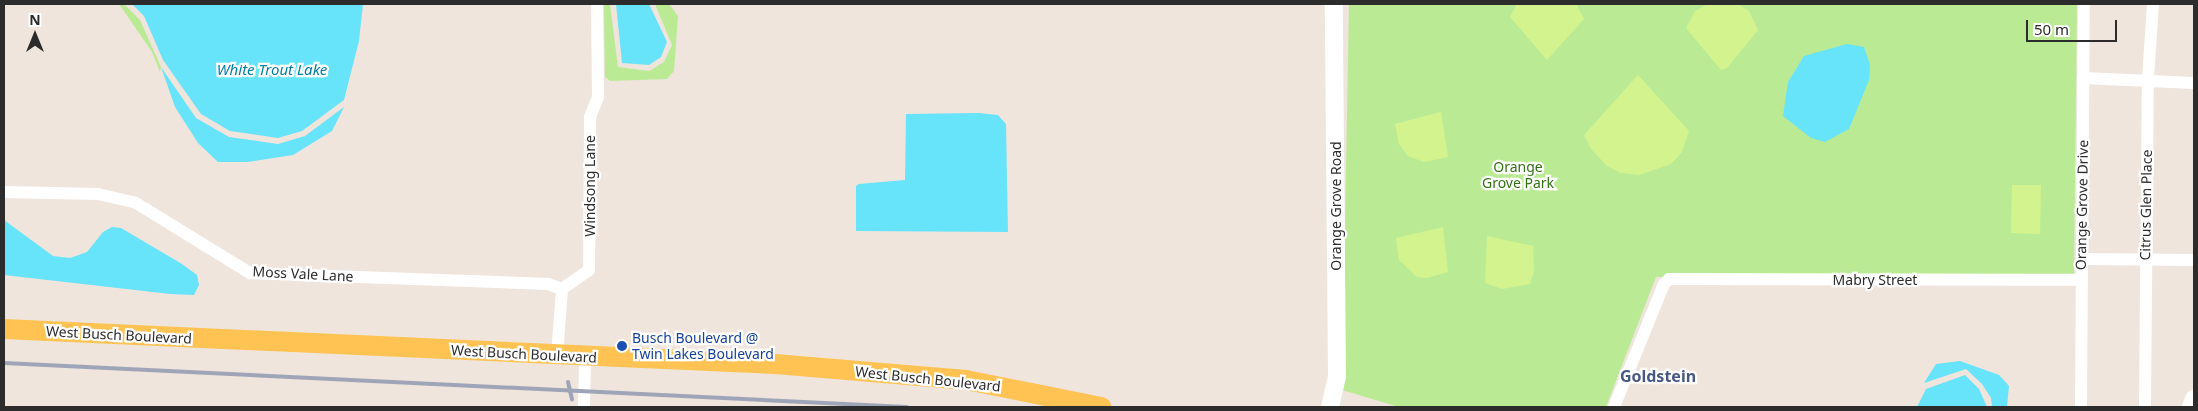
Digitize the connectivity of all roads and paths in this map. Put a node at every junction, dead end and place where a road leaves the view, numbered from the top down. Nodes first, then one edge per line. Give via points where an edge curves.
1 (597, 4) edge
2 (1334, 4) edge
3 (2084, 4) edge
4 (2153, 4) edge
5 (2083, 78) junction
6 (2148, 78) junction
7 (2194, 83) edge
8 (4, 192) edge
9 (2082, 259) junction
10 (2145, 259) junction
11 (2194, 260) edge
12 (2081, 280) junction
13 (562, 289) junction
14 (4, 329) edge
15 (557, 356) junction
16 (585, 358) junction
17 (2194, 399) edge
18 (584, 407) edge
19 (1101, 407) edge
20 (1330, 407) edge
21 (1614, 407) edge
22 (2081, 407) edge
23 (2145, 407) edge
24 (2190, 407) edge

1 - 13 street, Windsong Lane via 598,96 590,117 589,270
2 - 20 street, Orange Grove Road via 1337,376
3 - 5 street, Orange Grove Drive
4 - 6 street, Citrus Glen Place
5 - 6 street
5 - 9 street, Orange Grove Drive
6 - 7 street
6 - 10 street, Citrus Glen Place
8 - 13 street, Moss Vale Lane via 98,194 136,203 250,274 548,284
9 - 10 street
9 - 12 street, Orange Grove Drive
10 - 11 street
10 - 23 street, Citrus Glen Place
12 - 21 street, Mabry Street via 1670,279 1664,284
12 - 22 street, Orange Grove Drive
13 - 15 street
14 - 15 main road, West Busch Boulevard
15 - 16 main road, West Busch Boulevard
16 - 18 street
16 - 19 main road, West Busch Boulevard via 775,364 966,380
17 - 24 street

